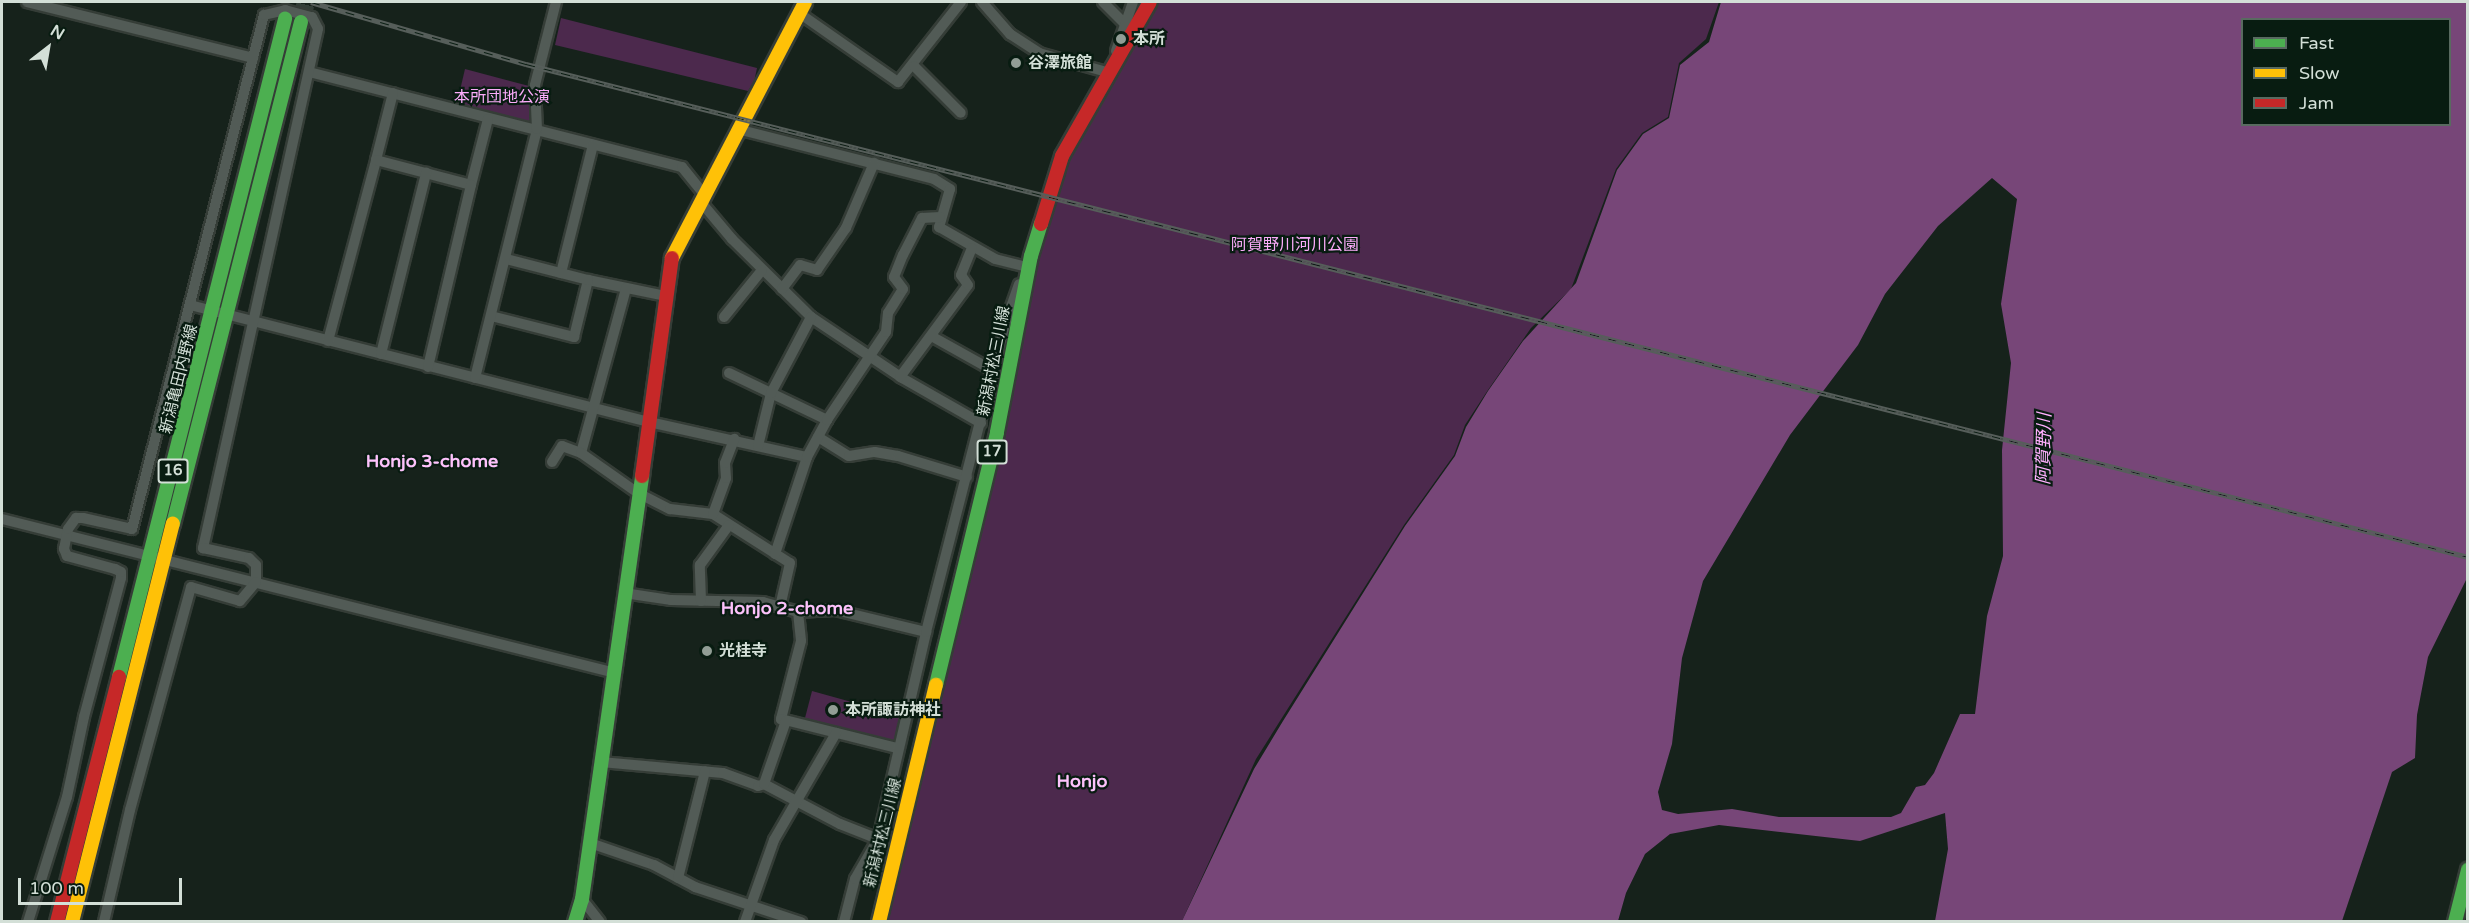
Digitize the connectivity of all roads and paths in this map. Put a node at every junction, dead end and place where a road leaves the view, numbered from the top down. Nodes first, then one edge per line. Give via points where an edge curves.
1 (27, 2) edge
2 (556, 2) edge
3 (961, 2) edge
4 (982, 2) edge
5 (1103, 2) edge
6 (1133, 2) edge
7 (1150, 2) edge
8 (799, 6) edge
9 (285, 19) tunnel mouth
10 (301, 22) tunnel mouth
11 (1124, 23) junction
12 (253, 58) junction
13 (914, 66) junction
14 (309, 72) junction
15 (1110, 73) junction
16 (393, 93) junction
17 (961, 114) dead end
18 (488, 119) junction
19 (537, 129) junction
20 (737, 129) junction
21 (593, 145) junction
22 (376, 160) junction
23 (874, 163) junction
24 (426, 173) junction
25 (471, 185) junction
26 (701, 197) junction
27 (940, 217) junction
28 (972, 248) junction
29 (506, 259) junction
30 (1029, 262) junction
31 (762, 270) junction
32 (561, 273) junction
33 (588, 280) junction
34 (626, 288) junction
35 (782, 289) junction
36 (666, 296) junction
37 (190, 305) junction
38 (221, 313) junction
39 (491, 315) junction
40 (811, 316) junction
41 (724, 317) dead end
42 (254, 323) junction
43 (933, 337) junction
44 (328, 341) junction
45 (381, 354) junction
46 (871, 358) junction
47 (428, 367) junction
48 (994, 371) junction
49 (729, 373) dead end
50 (900, 377) junction
51 (475, 378) junction
52 (771, 393) junction
53 (593, 408) junction
54 (827, 420) junction
55 (648, 422) junction
56 (981, 423) junction
57 (818, 437) junction
58 (734, 439) junction
59 (758, 446) junction
60 (581, 453) junction
61 (807, 457) junction
62 (552, 462) dead end
63 (967, 477) junction
64 (638, 494) junction
65 (713, 514) junction
66 (2, 519) edge
67 (729, 525) junction
68 (68, 536) junction
69 (775, 554) junction
70 (157, 560) junction
71 (255, 582) junction
72 (624, 593) junction
73 (701, 601) junction
74 (780, 607) junction
75 (798, 612) junction
76 (926, 632) junction
77 (615, 673) junction
78 (786, 721) junction
79 (837, 733) junction
80 (897, 748) junction
81 (601, 762) junction
82 (705, 771) junction
83 (764, 783) junction
84 (796, 800) junction
85 (878, 839) junction
86 (590, 843) junction
87 (2468, 870) edge
88 (678, 878) junction
89 (582, 899) junction
90 (750, 902) junction
91 (28, 921) edge
92 (57, 921) edge
93 (72, 921) edge
94 (104, 921) edge
95 (575, 921) edge
96 (600, 921) edge
97 (745, 921) edge
98 (801, 921) edge
99 (844, 921) edge
100 (879, 921) edge
101 (2455, 921) edge

1 - 12 street
2 - 19 street via 535,85
3 - 13 street
4 - 15 street via 1010,34 1039,53
5 - 11 street
6 - 11 street
7 - 15 main road, 新潟村松三川線 / 17
8 - 13 street via 898,82
8 - 20 main road
9 - 38 main road, 新潟亀田内野線 / 16
10 - 38 main road, 新潟亀田内野線 / 16
11 - 15 street
12 - 14 street via 264,15 276,9 300,14 312,17 318,29
12 - 37 street
13 - 17 street
14 - 16 street
14 - 42 street
15 - 30 main road, 新潟村松三川線 / 17 via 1062,156
16 - 18 street
16 - 22 street
18 - 19 street
18 - 25 street
19 - 21 street
19 - 29 street
20 - 23 street
20 - 26 main road
21 - 26 street via 682,167
21 - 32 street
22 - 24 street
22 - 44 street
23 - 27 street via 934,178 950,189
23 - 35 street via 846,228 817,270 800,265
24 - 25 street
24 - 45 street
25 - 47 street
26 - 31 street
26 - 36 main road via 673,251
27 - 28 street via 939,227
27 - 46 street via 922,218 903,255 894,277 903,289 888,313 886,332
28 - 30 street
28 - 43 street via 960,275 968,285
29 - 32 street
29 - 39 street
30 - 48 street via 1012,301
30 - 100 main road, 新潟村松三川線 / 17 via 997,432
31 - 35 street
31 - 41 street
32 - 33 street
33 - 34 street
33 - 39 street via 574,337
34 - 36 street
34 - 53 street
35 - 40 street
36 - 55 main road
37 - 38 street
37 - 68 street via 132,529 76,518
38 - 42 street
38 - 70 main road, 新潟亀田内野線 / 16
39 - 51 street
40 - 46 street
40 - 52 street
42 - 44 street
42 - 71 street via 202,548 249,558 256,565
43 - 48 street
43 - 50 street
44 - 45 street
45 - 47 street
46 - 50 street
46 - 54 street
47 - 51 street
48 - 56 street
49 - 52 street
50 - 56 street
51 - 53 street
52 - 54 street
52 - 59 street
53 - 55 street
53 - 60 street
54 - 57 street
55 - 58 street
55 - 64 main road
56 - 63 street
57 - 61 street
57 - 63 street via 849,456 875,452 898,456
58 - 59 street
58 - 65 street via 724,463 726,478
59 - 61 street
60 - 62 street via 562,446
60 - 64 street
61 - 69 street
63 - 76 street
64 - 65 street via 681,512
64 - 72 main road
65 - 67 street
66 - 68 street
67 - 69 street
67 - 73 street via 700,565
68 - 70 street
68 - 91 street via 64,549 67,556 115,569 121,572 121,578 67,797
69 - 74 street via 790,563
70 - 71 street
70 - 92 main road, 新潟亀田内野線 / 16
70 - 93 main road, 新潟亀田内野線 / 16
71 - 77 street
71 - 94 street via 240,601 191,587
72 - 73 street
72 - 77 main road
73 - 74 street via 736,600
74 - 75 street
75 - 76 street via 835,610
75 - 78 street via 801,641 781,719
76 - 80 street
77 - 81 main road
78 - 79 street
78 - 83 street
79 - 80 street
79 - 84 street
80 - 85 street
81 - 82 street
81 - 86 main road
82 - 83 street via 758,786
82 - 88 street
83 - 84 street
84 - 85 street
84 - 90 street via 769,850
85 - 99 street via 855,879
86 - 88 street via 654,865
86 - 89 main road
87 - 101 main road
88 - 90 street
89 - 95 main road
89 - 96 street
90 - 97 street
90 - 98 street

